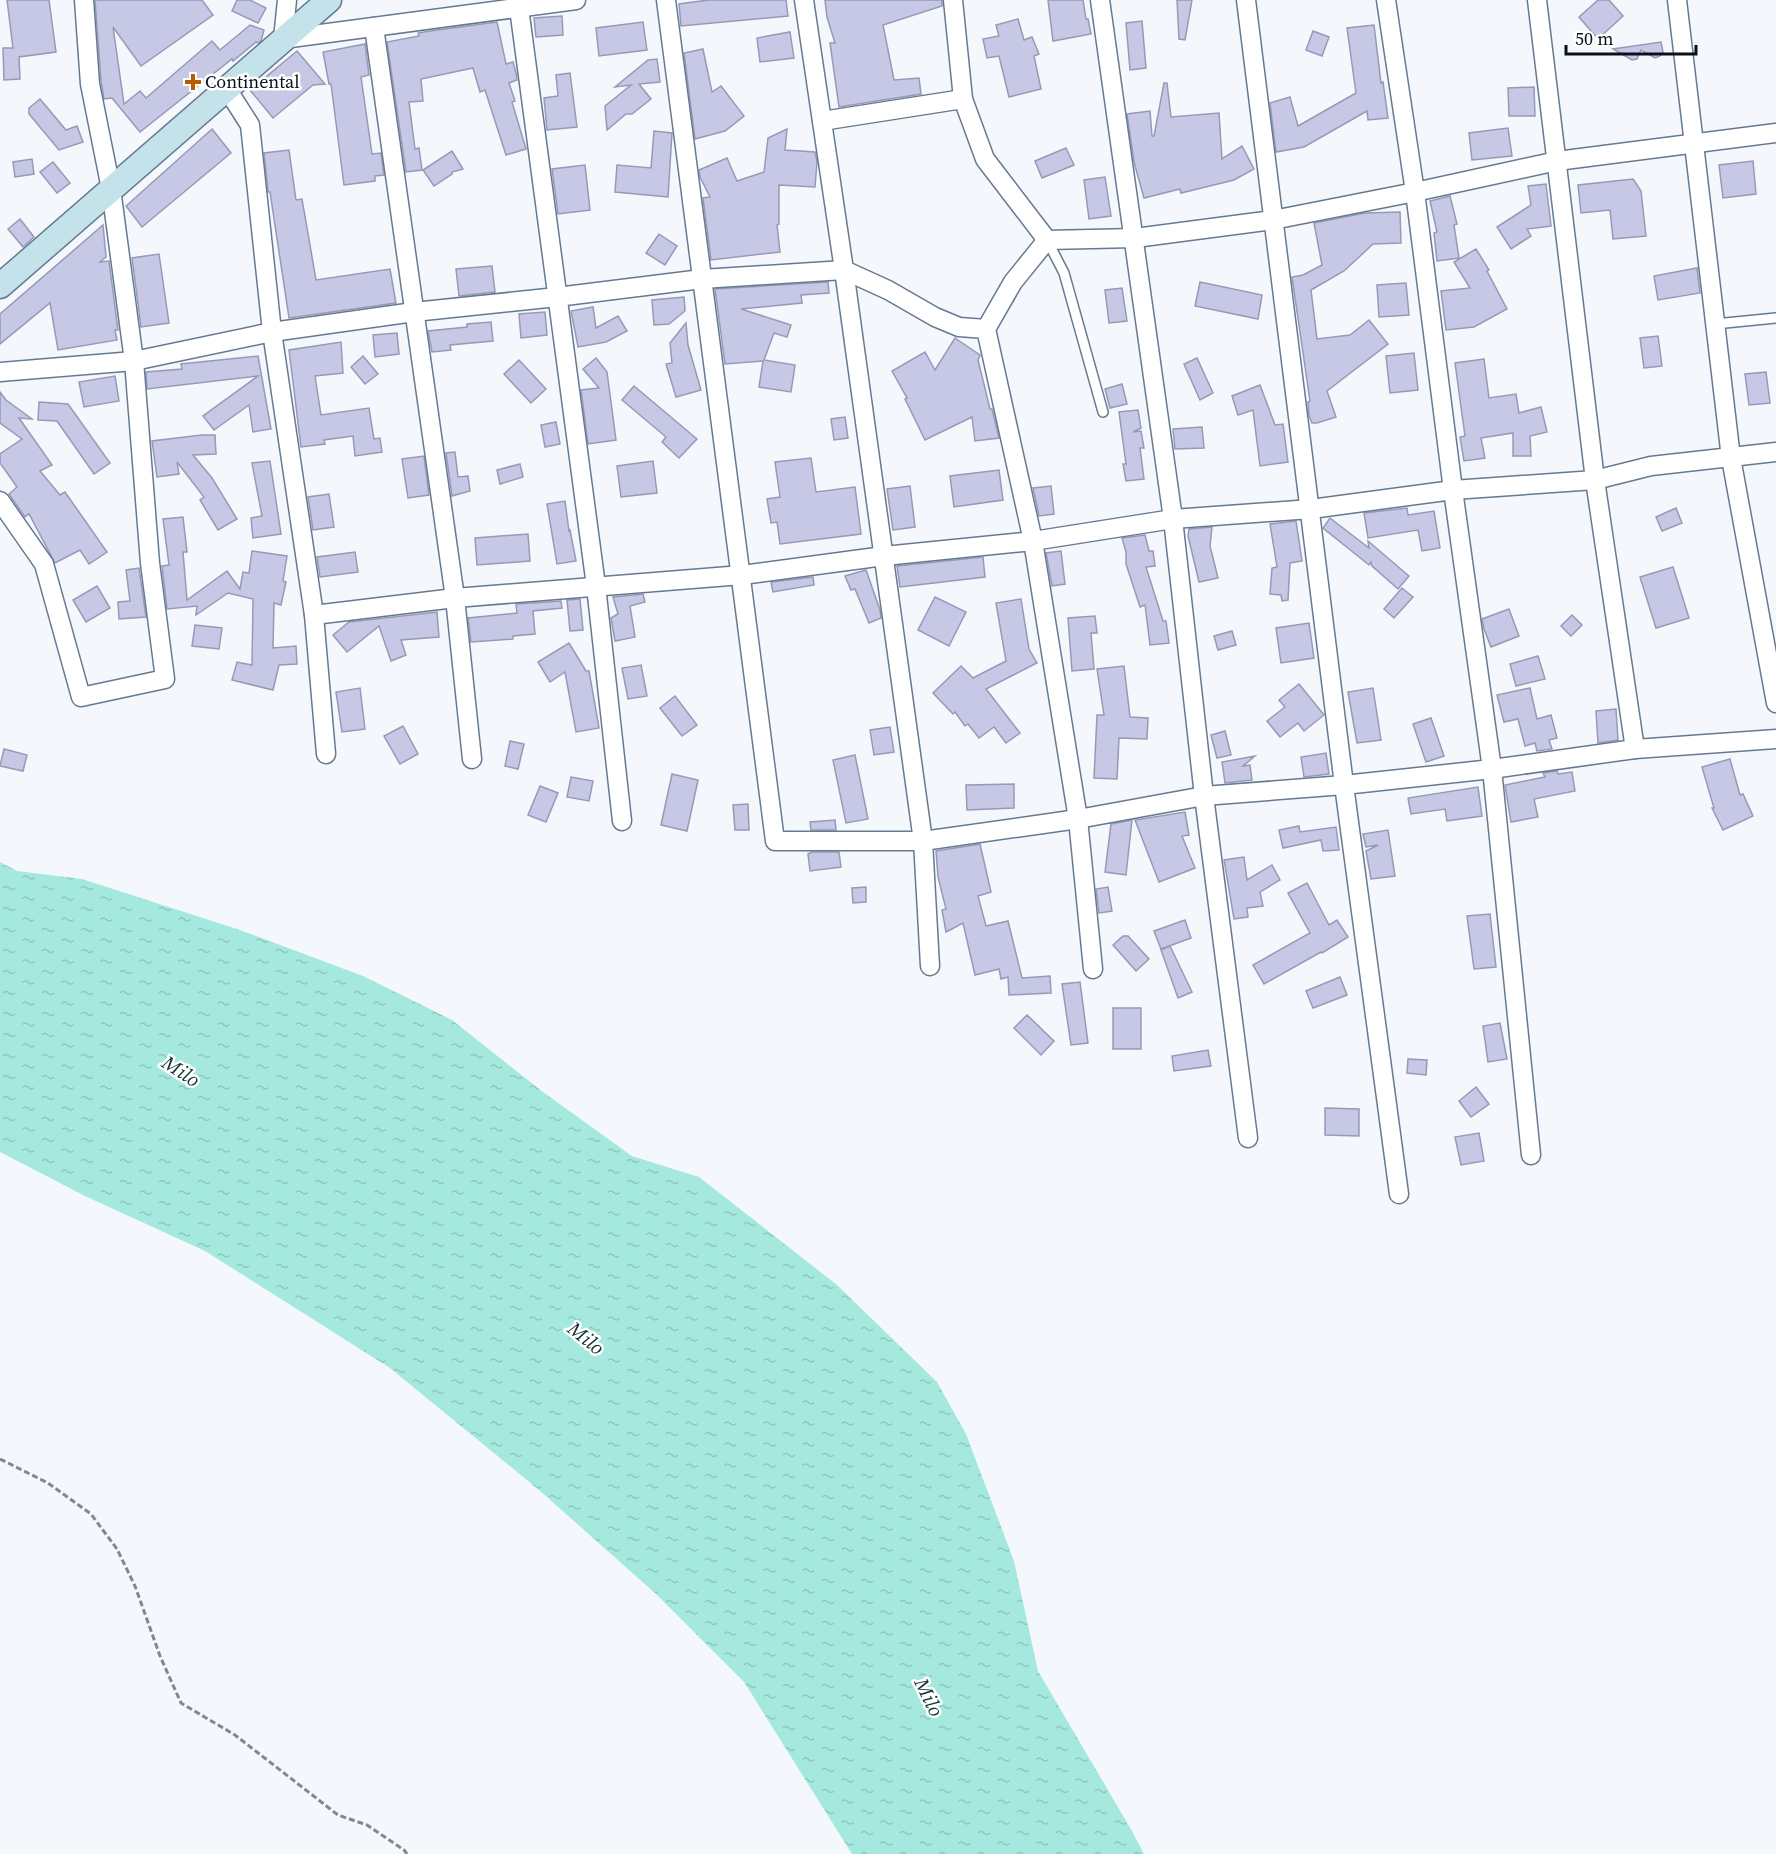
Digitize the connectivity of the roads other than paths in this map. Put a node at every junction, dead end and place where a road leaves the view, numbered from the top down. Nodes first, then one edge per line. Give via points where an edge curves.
1 (84, 0) edge
2 (287, 0) edge
3 (329, 0) edge
4 (576, 0) edge
5 (666, 0) edge
6 (804, 0) edge
7 (953, 0) edge
8 (1101, 0) edge
9 (1245, 0) edge
10 (1386, 0) edge
11 (1537, 0) edge
12 (1677, 0) edge
13 (518, 4) edge
14 (374, 27) junction
15 (283, 39) junction
16 (227, 89) junction
17 (963, 99) junction
18 (822, 122) junction
19 (1776, 133) edge
20 (1694, 144) junction
21 (1557, 161) junction
22 (111, 189) junction
23 (1415, 192) junction
24 (1273, 220) junction
25 (1135, 238) junction
26 (1047, 240) junction
27 (844, 270) junction
28 (702, 279) junction
29 (0, 286) edge
30 (557, 297) junction
31 (414, 312) junction
32 (1776, 318) edge
33 (1715, 324) junction
34 (986, 329) junction
35 (272, 332) junction
36 (134, 361) junction
37 (0, 372) edge
38 (1103, 412) dead end
39 (1776, 452) edge
40 (1731, 458) junction
41 (1595, 480) junction
42 (1453, 490) junction
43 (0, 501) edge
44 (1311, 509) junction
45 (1173, 519) junction
46 (1033, 541) junction
47 (884, 556) junction
48 (741, 574) junction
49 (596, 586) junction
50 (455, 598) junction
51 (314, 615) junction
52 (1776, 703) edge
53 (1776, 739) edge
54 (1635, 749) junction
55 (326, 754) dead end
56 (472, 759) dead end
57 (1492, 769) junction
58 (1344, 785) junction
59 (1204, 796) junction
60 (1078, 819) junction
61 (622, 821) dead end
62 (923, 841) junction
63 (930, 966) dead end
64 (1093, 969) dead end
65 (1248, 1138) dead end
66 (1531, 1155) dead end
67 (1399, 1194) dead end

1 - 22 street via 90,84
2 - 15 street
3 - 15 street
4 - 13 street
5 - 28 street
6 - 18 street
7 - 17 street
8 - 25 street
9 - 24 street
10 - 23 street
11 - 21 street
12 - 20 street
13 - 14 street
13 - 30 street
14 - 15 street
14 - 31 street
15 - 16 street
16 - 22 street
16 - 35 street via 250,125
17 - 18 street
17 - 26 street via 985,159
18 - 27 street
19 - 20 street
20 - 21 street
20 - 33 street
21 - 23 street
21 - 41 street
22 - 29 street
22 - 36 street
23 - 24 street
23 - 42 street
24 - 25 street
24 - 44 street
25 - 26 street
25 - 45 street
26 - 34 street via 1013,282
26 - 38 lane via 1064,273
27 - 28 street
27 - 34 street via 959,327
27 - 47 street
28 - 30 street
28 - 48 street
30 - 31 street
30 - 49 street
31 - 35 street
31 - 50 street
32 - 33 lane
33 - 40 street
34 - 46 street
35 - 36 street
35 - 51 street
36 - 37 street
36 - 43 street via 150,563 165,679 81,697 44,564
39 - 40 street
40 - 41 street via 1651,466
40 - 52 street
41 - 42 street
41 - 54 street
42 - 44 street
42 - 57 street
44 - 45 street
44 - 58 street
45 - 46 street
45 - 59 street
46 - 47 street
46 - 60 street
47 - 48 street
47 - 62 street
48 - 49 street
48 - 62 street via 775,842
49 - 50 street
49 - 61 street
50 - 51 street
50 - 56 street
51 - 55 street
53 - 54 street
54 - 57 street
57 - 58 street
57 - 66 street
58 - 59 street
58 - 67 street
59 - 60 street
59 - 65 street
60 - 62 street
60 - 64 street
62 - 63 street

